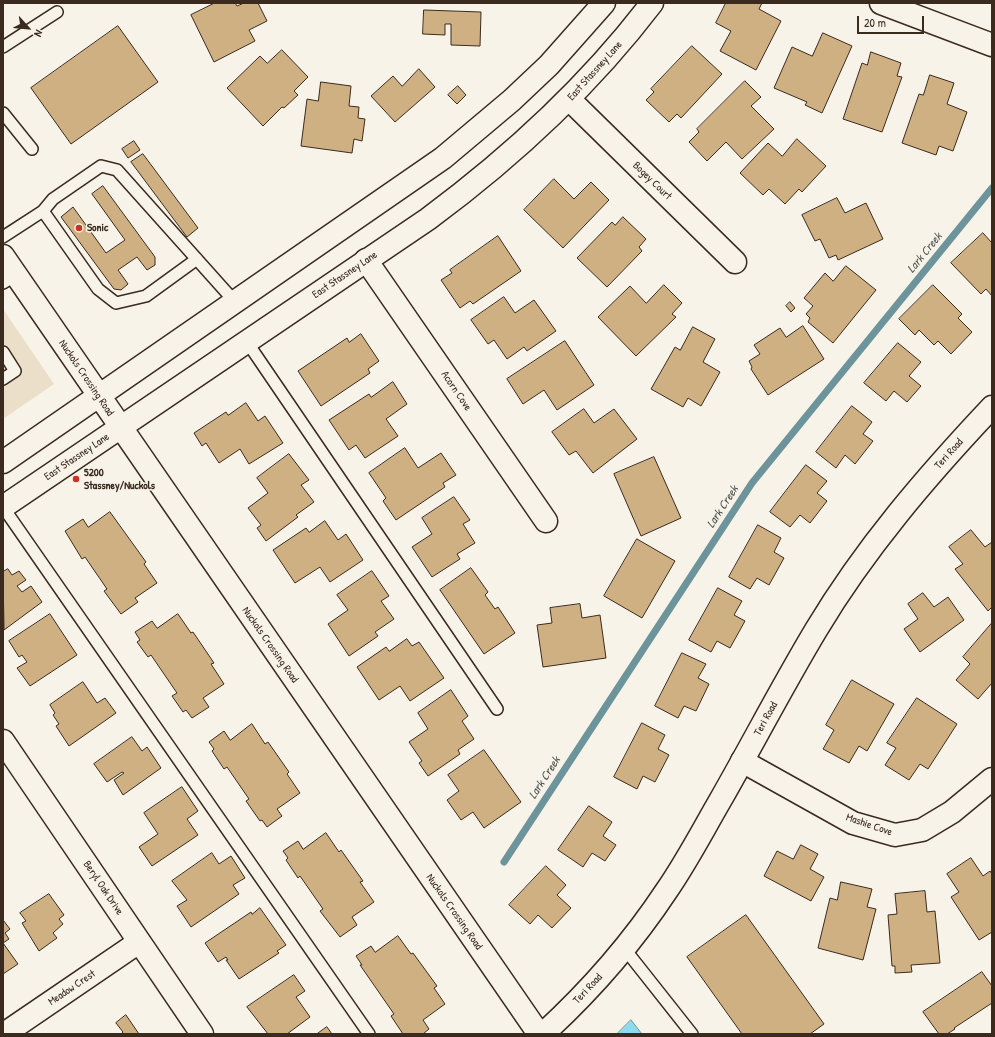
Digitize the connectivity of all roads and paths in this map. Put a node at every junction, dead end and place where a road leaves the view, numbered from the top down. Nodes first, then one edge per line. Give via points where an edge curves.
1 (604, 3) edge
2 (652, 3) edge
3 (881, 3) edge
4 (57, 12) dead end
5 (990, 40) edge
6 (3, 47) edge
7 (570, 100) junction
8 (3, 113) edge
9 (32, 149) dead end
10 (43, 211) junction
11 (3, 237) edge
12 (3, 256) edge
13 (197, 259) junction
14 (366, 260) junction
15 (735, 262) dead end
16 (9, 279) edge
17 (236, 303) junction
18 (247, 342) junction
19 (3, 352) edge
20 (3, 379) edge
21 (99, 397) junction
22 (992, 407) edge
23 (120, 428) junction
24 (3, 462) edge
25 (3, 507) edge
26 (546, 521) dead end
27 (497, 709) dead end
28 (3, 741) edge
29 (742, 761) junction
30 (992, 779) edge
31 (139, 942) junction
32 (624, 948) junction
33 (4, 1034) edge
34 (202, 1034) edge
35 (368, 1034) edge
36 (539, 1034) edge
37 (543, 1034) edge
38 (692, 1034) edge

1 - 17 street via 549,65 479,130 406,186
2 - 7 street, East Stassney Lane
3 - 5 street
4 - 6 lane
7 - 14 street, East Stassney Lane via 469,189
7 - 15 street, Bogey Court
8 - 9 lane
10 - 11 lane
10 - 13 lane via 52,199 101,166 117,170
10 - 13 lane via 98,289 116,304 146,296
12 - 16 street, Nuckols Crossing Road
13 - 17 lane
14 - 18 street, East Stassney Lane
14 - 26 street, Acorn Cove
16 - 21 street, Nuckols Crossing Road
17 - 21 street
18 - 23 street, East Stassney Lane
18 - 27 lane
19 - 20 lane via 15,371
21 - 23 street, Nuckols Crossing Road
21 - 24 street
22 - 29 street, Teri Road via 916,491 847,581 813,635
23 - 25 street, East Stassney Lane
23 - 36 street, Nuckols Crossing Road
25 - 35 lane
28 - 31 street, Beryl Oak Drive
29 - 30 street, Mashie Cove via 854,823 895,835 922,830 946,816
29 - 32 street, Teri Road via 668,889
31 - 33 street, Meadow Crest
31 - 34 street, Beryl Oak Drive
32 - 37 street, Teri Road via 571,1008
32 - 38 lane

